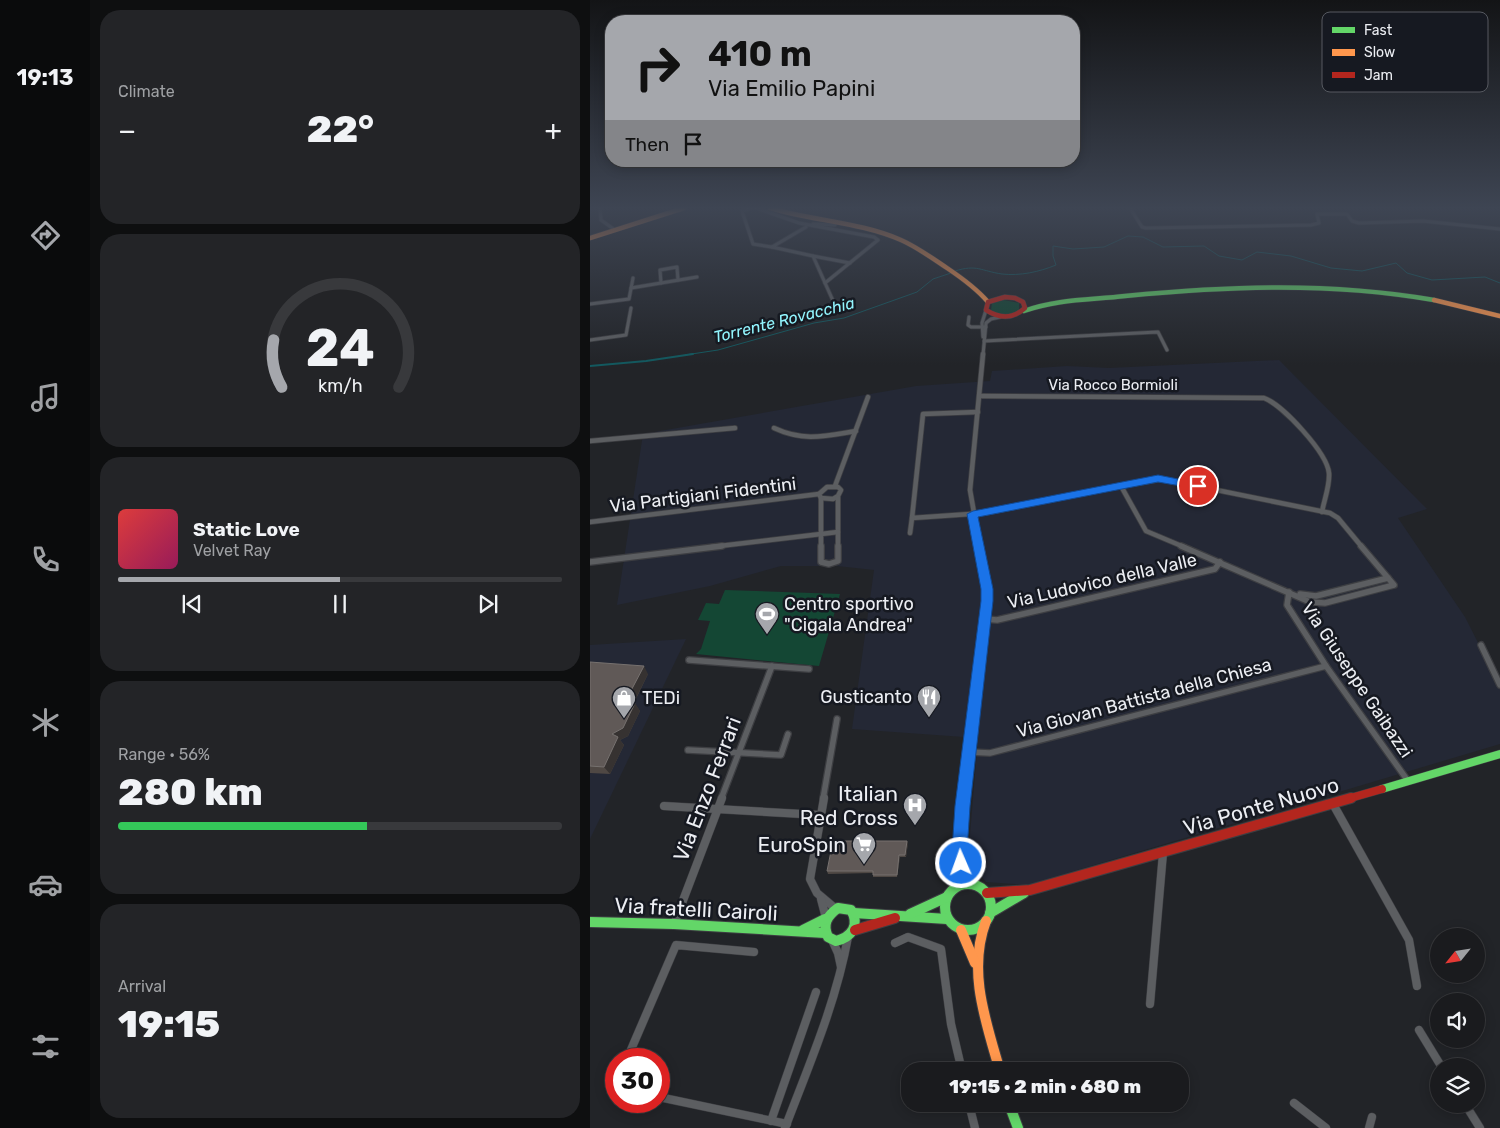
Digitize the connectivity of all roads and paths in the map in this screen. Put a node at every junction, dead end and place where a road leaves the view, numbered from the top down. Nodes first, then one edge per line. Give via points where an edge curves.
1 (815, 261) edge
2 (838, 261) edge
3 (853, 261) edge
4 (936, 261) edge
5 (850, 263) junction
6 (696, 277) dead end
7 (632, 278) dead end
8 (678, 280) junction
9 (661, 283) junction
10 (825, 283) junction
11 (974, 286) junction
12 (631, 288) junction
13 (1005, 297) junction
14 (1020, 300) junction
15 (988, 302) junction
16 (834, 303) dead end
17 (1057, 303) junction
18 (590, 304) edge
19 (631, 308) dead end
20 (986, 310) junction
21 (1024, 311) junction
22 (1500, 316) edge
23 (1000, 317) junction
24 (969, 318) dead end
25 (984, 328) junction
26 (590, 340) edge
27 (984, 341) junction
28 (1167, 350) dead end
29 (980, 396) junction
30 (868, 397) dead end
31 (978, 412) junction
32 (736, 428) dead end
33 (774, 428) dead end
34 (856, 431) junction
35 (590, 441) edge
36 (835, 486) junction
37 (1121, 486) junction
38 (820, 496) junction
39 (838, 496) junction
40 (1322, 512) junction
41 (973, 514) junction
42 (912, 518) junction
43 (590, 522) edge
44 (838, 532) junction
45 (822, 533) junction
46 (910, 533) dead end
47 (590, 562) edge
48 (1220, 562) junction
49 (1388, 578) junction
50 (1289, 592) junction
51 (985, 619) junction
52 (1481, 644) dead end
53 (689, 660) dead end
54 (772, 666) junction
55 (1326, 666) junction
56 (809, 669) dead end
57 (1500, 685) edge
58 (837, 719) dead end
59 (788, 734) dead end
60 (688, 750) dead end
61 (969, 752) junction
62 (740, 754) junction
63 (1500, 754) edge
64 (1408, 781) junction
65 (1333, 804) junction
66 (664, 806) dead end
67 (718, 810) junction
68 (820, 815) junction
69 (960, 851) junction
70 (1163, 852) junction
71 (975, 884) junction
72 (953, 890) junction
73 (1030, 890) junction
74 (987, 893) junction
75 (947, 898) junction
76 (821, 899) junction
77 (836, 910) junction
78 (854, 913) junction
79 (990, 913) junction
80 (905, 915) junction
81 (826, 919) junction
82 (947, 919) junction
83 (986, 921) junction
84 (590, 922) edge
85 (674, 924) junction
86 (855, 930) junction
87 (961, 930) junction
88 (800, 931) junction
89 (825, 933) junction
90 (848, 937) junction
91 (832, 940) junction
92 (895, 943) dead end
93 (754, 952) dead end
94 (842, 970) junction
95 (978, 971) junction
96 (1418, 986) dead end
97 (816, 992) dead end
98 (1150, 1004) dead end
99 (1419, 1030) dead end
100 (632, 1048) edge
101 (1437, 1058) edge
102 (960, 1062) edge
103 (998, 1062) edge
104 (670, 1099) edge
105 (1294, 1103) dead end
106 (971, 1112) edge
107 (1012, 1112) edge
108 (1471, 1113) edge
109 (1372, 1117) dead end
110 (772, 1121) junction
111 (786, 1126) edge
112 (975, 1128) edge
113 (1018, 1128) edge
114 (1326, 1128) edge
115 (1369, 1128) edge
116 (1480, 1128) edge

1 - 10 street
2 - 5 street
3 - 5 street
4 - 11 street
5 - 10 street
6 - 8 street
7 - 12 street
8 - 9 street
8 - 9 street via 677,267 660,270
9 - 12 street
10 - 16 street
11 - 13 street via 992,296
11 - 15 street
12 - 18 street via 629,299
13 - 14 street
13 - 15 street
14 - 17 street
14 - 21 street via 1025,305
15 - 20 street
17 - 21 street
17 - 22 street via 1246,286 1334,286 1424,298
19 - 26 street via 626,335
20 - 23 street
20 - 25 street
21 - 23 street via 1011,317
23 - 25 street via 989,320
24 - 25 street via 969,326
25 - 27 street
27 - 28 street via 1158,332
27 - 29 street
29 - 31 street
29 - 40 street, Via Rocco Bormioli via 1260,397 1272,401 1321,455 1329,472
30 - 34 street
31 - 41 street via 970,490
31 - 42 street via 923,414
32 - 35 street
33 - 34 street via 788,436 801,438
34 - 36 street
36 - 38 street via 823,488
36 - 39 street via 841,490
37 - 40 street via 1162,479
37 - 41 street
37 - 48 street, Via Giuseppe Gaibazzi via 1146,531
38 - 39 street, Via Partigiani Fidentini via 829,500
38 - 43 street, Via Partigiani Fidentini
38 - 45 street
39 - 44 street
40 - 49 street via 1338,518
41 - 42 street
41 - 51 street via 987,589
42 - 46 street
44 - 45 street
44 - 45 street via 838,561 829,564 821,562
45 - 47 street
48 - 50 street, Via Giuseppe Gaibazzi
48 - 51 street, Via Ludovico della Valle via 1215,569 998,620
49 - 50 street via 1316,596
49 - 50 street via 1394,585 1325,603 1310,602
50 - 55 street, Via Giuseppe Gaibazzi via 1288,605
51 - 61 street
52 - 57 street
53 - 54 street
54 - 56 street
54 - 62 street, Via Enzo Ferrari
55 - 61 street, Via Giovan Battista della Chiesa via 990,753
55 - 64 street, Via Giuseppe Gaibazzi
58 - 68 street
59 - 62 street via 781,755
60 - 62 street
61 - 69 street
62 - 67 street, Via Enzo Ferrari
63 - 64 street, Via Ponte Nuovo
64 - 65 street, Via Ponte Nuovo
65 - 70 street, Via Ponte Nuovo
65 - 96 street via 1409,940
66 - 67 street
67 - 68 street
67 - 85 street, Via Enzo Ferrari
68 - 76 street via 810,879
69 - 71 street via 962,868
69 - 72 street
70 - 73 street, Via Ponte Nuovo
70 - 98 street
71 - 72 street
71 - 74 street
72 - 75 street
73 - 74 street, Via Ponte Nuovo
73 - 79 street, Via Ponte Nuovo
74 - 79 street
75 - 80 street
75 - 82 street
76 - 77 street
76 - 81 street
77 - 78 street via 847,908
77 - 81 street
78 - 80 street
78 - 86 street
79 - 83 street
80 - 82 street
80 - 86 street
81 - 88 street, Via fratelli Cairoli
81 - 89 street
82 - 87 street
83 - 87 street via 975,929
83 - 95 street via 977,950
84 - 85 street, Via fratelli Cairoli
85 - 88 street, Via fratelli Cairoli
86 - 90 street
87 - 95 street
88 - 89 street, Via fratelli Cairoli
89 - 91 street
90 - 91 street
90 - 94 street
91 - 94 street
92 - 102 street via 908,937 941,949 951,1024
93 - 100 street via 676,946
94 - 111 street
95 - 103 street
97 - 110 street
99 - 101 street
104 - 110 street
105 - 114 street
106 - 112 street
107 - 113 street
108 - 116 street
109 - 115 street
110 - 111 street

